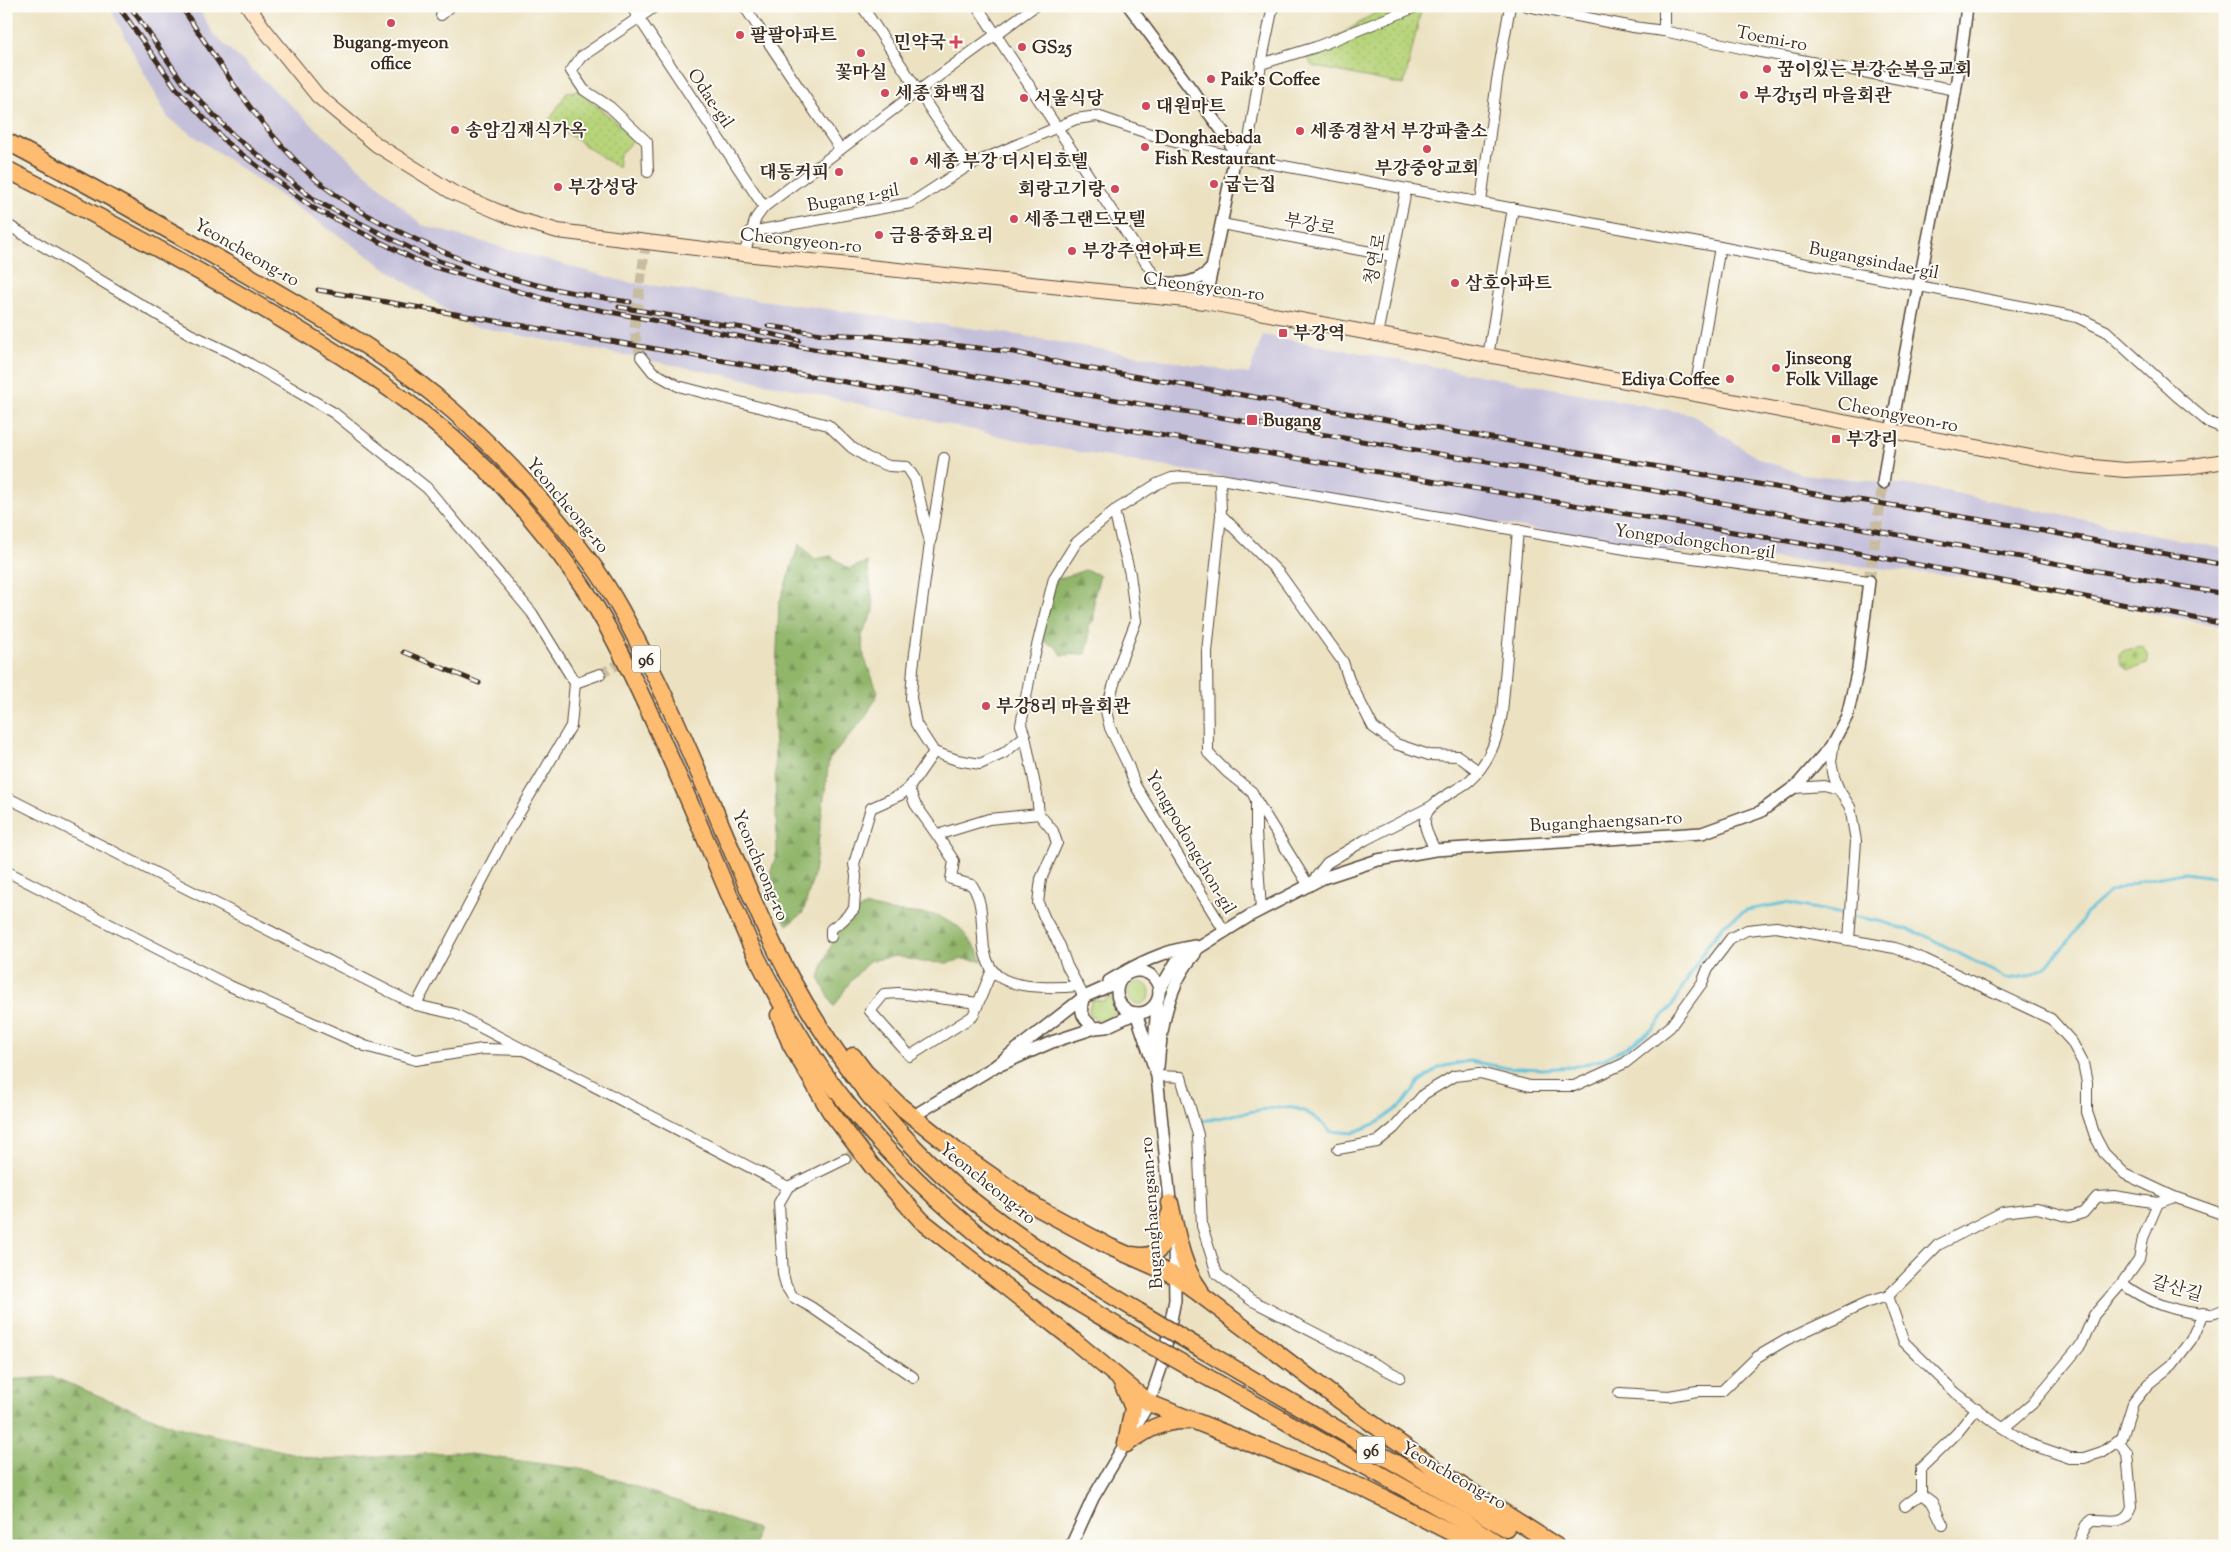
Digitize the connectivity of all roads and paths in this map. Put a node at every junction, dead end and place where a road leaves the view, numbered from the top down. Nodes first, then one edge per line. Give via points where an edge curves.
1 (248, 6) edge
2 (451, 6) edge
3 (631, 6) edge
4 (656, 6) edge
5 (744, 6) edge
6 (862, 6) edge
7 (977, 6) edge
8 (1035, 6) edge
9 (1129, 6) edge
10 (1273, 6) edge
11 (1418, 6) edge
12 (1510, 6) edge
13 (1527, 6) edge
14 (1664, 6) edge
15 (1967, 6) edge
16 (440, 15) dead end
17 (639, 18) junction
18 (1664, 31) junction
19 (996, 34) junction
20 (1261, 64) junction
21 (1956, 90) junction
22 (918, 91) junction
23 (1056, 128) junction
24 (6, 141) edge
25 (840, 149) junction
26 (1236, 157) junction
27 (968, 166) junction
28 (6, 169) edge
29 (648, 172) dead end
30 (1406, 190) junction
31 (1481, 202) junction
32 (764, 207) junction
33 (1513, 208) junction
34 (6, 224) edge
35 (1222, 224) junction
36 (750, 232) junction
37 (1720, 247) junction
38 (744, 254) junction
39 (1392, 256) junction
40 (1213, 267) junction
41 (1159, 282) junction
42 (1917, 285) junction
43 (1172, 299) junction
44 (1205, 302) junction
45 (1377, 335) junction
46 (1488, 356) junction
47 (641, 357) tunnel mouth
48 (1694, 395) junction
49 (2225, 429) edge
50 (1890, 431) junction
51 (944, 458) dead end
52 (2225, 462) edge
53 (1220, 479) junction
54 (1883, 483) tunnel mouth
55 (1114, 511) junction
56 (1221, 516) junction
57 (1518, 530) junction
58 (930, 543) junction
59 (1869, 581) joint
60 (600, 674) tunnel mouth
61 (575, 683) junction
62 (1025, 736) junction
63 (1834, 740) junction
64 (934, 752) junction
65 (1477, 770) junction
66 (910, 788) junction
67 (1794, 788) junction
68 (1839, 790) junction
69 (6, 797) edge
70 (1256, 800) junction
71 (1432, 806) junction
72 (1038, 814) junction
73 (937, 835) junction
74 (1435, 850) junction
75 (6, 871) edge
76 (1309, 886) junction
77 (1261, 910) junction
78 (767, 930) junction
79 (1225, 932) junction
80 (831, 937) dead end
81 (1849, 937) junction
82 (1202, 945) junction
83 (752, 948) junction
84 (992, 970) junction
85 (1140, 970) junction
86 (1120, 981) junction
87 (1078, 986) junction
88 (1084, 997) junction
89 (1158, 997) junction
90 (978, 1003) junction
91 (416, 1005) junction
92 (1136, 1013) junction
93 (1113, 1024) junction
94 (1095, 1028) junction
95 (524, 1050) junction
96 (994, 1067) junction
97 (1156, 1071) junction
98 (920, 1112) tunnel mouth
99 (1338, 1149) dead end
100 (845, 1159) tunnel mouth
101 (788, 1188) junction
102 (2174, 1197) junction
103 (1170, 1203) junction
104 (2158, 1203) junction
105 (2225, 1215) edge
106 (1127, 1254) junction
107 (1176, 1276) junction
108 (2122, 1283) junction
109 (1888, 1296) junction
110 (1210, 1304) junction
111 (2225, 1309) edge
112 (2203, 1313) junction
113 (1118, 1376) junction
114 (913, 1377) dead end
115 (1400, 1377) dead end
116 (1637, 1394) dead end
117 (1149, 1403) junction
118 (1977, 1408) junction
119 (1192, 1421) junction
120 (2004, 1428) junction
121 (2117, 1441) junction
122 (1126, 1444) junction
123 (1921, 1494) junction
124 (1905, 1506) dead end
125 (1943, 1525) dead end
126 (1071, 1546) edge
127 (1478, 1546) edge
128 (1502, 1546) edge
129 (1545, 1546) edge
130 (1556, 1546) edge
131 (2077, 1546) edge

1 - 38 main road, Cheongyeon-ro via 318,96 377,145 452,192 513,218 558,231
2 - 16 street
3 - 17 street, Odae-gil
4 - 17 street
5 - 25 street
6 - 22 street
7 - 19 street
8 - 19 street
9 - 26 street via 1229,140
10 - 20 street
11 - 20 street via 1316,47
12 - 31 street
13 - 18 street
14 - 18 street
15 - 21 street
17 - 29 street via 581,58 571,71 584,90 610,107 647,142
17 - 32 street, Odae-gil
18 - 21 street, Toemi-ro
19 - 22 street
19 - 23 street
20 - 26 street via 1249,140
21 - 42 street
22 - 25 street
22 - 27 street
23 - 26 street, Bugang 1-gil via 1076,119 1097,116 1171,141
23 - 27 street, Bugang 1-gil
23 - 41 street
24 - 78 highway, Yeoncheong-ro / 96 via 336,326 452,410 506,462 596,570 633,633 682,730
25 - 32 street
26 - 30 street, Bugangsindae-gil
26 - 35 street
27 - 36 street, Bugang 1-gil via 911,203
28 - 83 highway, Yeoncheong-ro / 96 via 185,263 320,342 434,422 489,472 577,578 617,643 662,738
30 - 31 street, Bugangsindae-gil
30 - 39 street, 청연로
31 - 33 street, Bugangsindae-gil
32 - 36 street
33 - 37 street, Bugangsindae-gil
33 - 46 street
34 - 61 street via 190,334 235,355 334,413 408,472 427,488 532,613
35 - 39 street, 부강로
35 - 40 street
36 - 38 street
37 - 42 street, Bugangsindae-gil
37 - 48 street
38 - 43 main road, Cheongyeon-ro
39 - 45 street, 청연로
40 - 41 street via 1205,276 1191,282 1179,285
40 - 44 street
41 - 43 street
42 - 49 street, Bugangsindae-gil via 2077,317 2106,331 2208,422
42 - 50 street
43 - 44 main road, Cheongyeon-ro
44 - 45 main road, Cheongyeon-ro
45 - 46 main road, Cheongyeon-ro
46 - 48 main road, Cheongyeon-ro
47 - 58 street via 653,372 678,386 828,425 850,447 868,458 889,466 907,467 915,480
48 - 50 main road, Cheongyeon-ro
50 - 52 main road, Cheongyeon-ro via 2072,466 2116,470
50 - 54 street
51 - 58 street
53 - 55 street, Yongpodongchon-gil via 1172,478
53 - 56 street
53 - 57 street, Yongpodongchon-gil
55 - 62 street, Yongpodongchon-gil via 1076,543 1054,578 1031,670 1021,725
55 - 79 street, Yongpodongchon-gil via 1130,574 1136,621 1106,711 1110,728 1135,785
56 - 65 street via 1279,573 1343,662 1373,727 1396,744 1429,755 1458,756
56 - 70 street via 1207,652 1208,753 1252,792
57 - 59 street, Yongpodongchon-gil via 1631,550
57 - 65 street via 1499,735
58 - 64 street via 911,698 916,724
59 - 63 street, Buganghaengsan-ro via 1858,669 1847,716
60 - 61 street
61 - 91 street via 571,726 505,837
62 - 64 street via 1004,753 980,764
62 - 72 street, Yongpodongchon-gil
63 - 67 street, Buganghaengsan-ro
63 - 68 street via 1831,762
64 - 66 street
65 - 71 street via 1469,781
66 - 73 street via 915,804
66 - 80 street via 871,808 854,864 854,909 831,929
67 - 68 street via 1824,786
67 - 74 street, Buganghaengsan-ro via 1760,812 1702,833
68 - 81 street via 1850,807 1856,841
69 - 91 street
70 - 76 street
70 - 77 street, Yongpodongchon-gil
71 - 74 street via 1425,825
71 - 76 street via 1365,840 1327,864
72 - 73 street via 989,819
72 - 87 street via 1053,832 1057,843 1041,879 1038,903
73 - 84 street via 954,861 951,879 972,885 976,891 982,908 984,950
74 - 76 street, Buganghaengsan-ro via 1378,860 1323,878
75 - 95 street via 230,986 365,1046 416,1060 482,1049
76 - 77 street, Buganghaengsan-ro
77 - 79 street, Buganghaengsan-ro
78 - 106 highway via 865,1072 900,1106 959,1153 1038,1208
78 - 129 highway, Yeoncheong-ro / 96, bridge via 785,966 866,1094 914,1147 1010,1230 1081,1278 1201,1349 1506,1528
79 - 82 street, Buganghaengsan-ro
81 - 99 street via 1776,927 1747,930 1731,938 1670,1027 1624,1063 1574,1086 1530,1086 1480,1073 1454,1076 1424,1094 1377,1142
81 - 102 street via 1924,959 2051,1019 2072,1042 2083,1063 2088,1112 2104,1153 2125,1174
82 - 85 street
82 - 88 street via 1170,950 1127,969
82 - 89 street via 1176,962
82 - 97 street via 1175,983
83 - 113 highway via 791,1045 830,1111 872,1166 922,1221
83 - 128 highway, Yeoncheong-ro / 96, bridge via 803,1040 848,1106 940,1202 997,1249 1066,1296 1455,1516
84 - 87 street via 999,977 1027,985
84 - 90 street
85 - 86 street via 1128,973
85 - 89 street via 1152,975 1158,985
86 - 88 street
86 - 92 street via 1118,999 1125,1008
87 - 88 street
88 - 94 street via 1082,1015
88 - 96 street
89 - 92 street via 1148,1011
89 - 97 street
90 - 90 street via 973,1016 910,1056 870,1011 884,994 898,992
91 - 95 street via 455,1014
92 - 93 street
92 - 97 street
93 - 94 street
93 - 97 street via 1127,1023 1137,1030
94 - 96 street
95 - 101 street
96 - 98 street
97 - 103 street, Buganghaengsan-ro
97 - 115 street via 1181,1077 1198,1135 1202,1226 1217,1274 1250,1300
100 - 101 street
101 - 114 street via 779,1203 783,1274 793,1297
102 - 104 street
102 - 105 street
103 - 106 highway via 1164,1245 1154,1254 1144,1257
103 - 107 street, Buganghaengsan-ro
103 - 110 highway via 1181,1253 1192,1279
104 - 108 street via 2142,1238 2139,1259
104 - 109 street via 2114,1196 2097,1197 2083,1213 2070,1217 2037,1208 2003,1212 1938,1245
106 - 107 highway
107 - 110 highway
107 - 117 street, Buganghaengsan-ro via 1171,1324
108 - 112 street, 갈산길 via 2153,1302
108 - 120 street via 2094,1315 2081,1345 2032,1404
109 - 116 street via 1786,1340 1757,1357 1722,1391 1669,1396 1619,1393
109 - 118 street via 1904,1342 1956,1393
110 - 130 highway via 1440,1472
111 - 112 street, 갈산길 via 2212,1315
112 - 121 street via 2191,1340 2172,1365 2148,1384 2133,1403 2122,1438
113 - 117 highway
113 - 122 highway via 1133,1408
117 - 119 highway
117 - 122 street, Buganghaengsan-ro
118 - 120 street
118 - 123 street via 1921,1468
119 - 122 highway via 1162,1422
119 - 127 highway via 1363,1488
120 - 121 street via 2027,1443 2070,1458 2084,1458 2102,1452
121 - 131 street via 2127,1453 2132,1507 2121,1520 2092,1520 2086,1525
122 - 126 street, Buganghaengsan-ro via 1093,1498
123 - 124 street
123 - 125 street via 1932,1502

